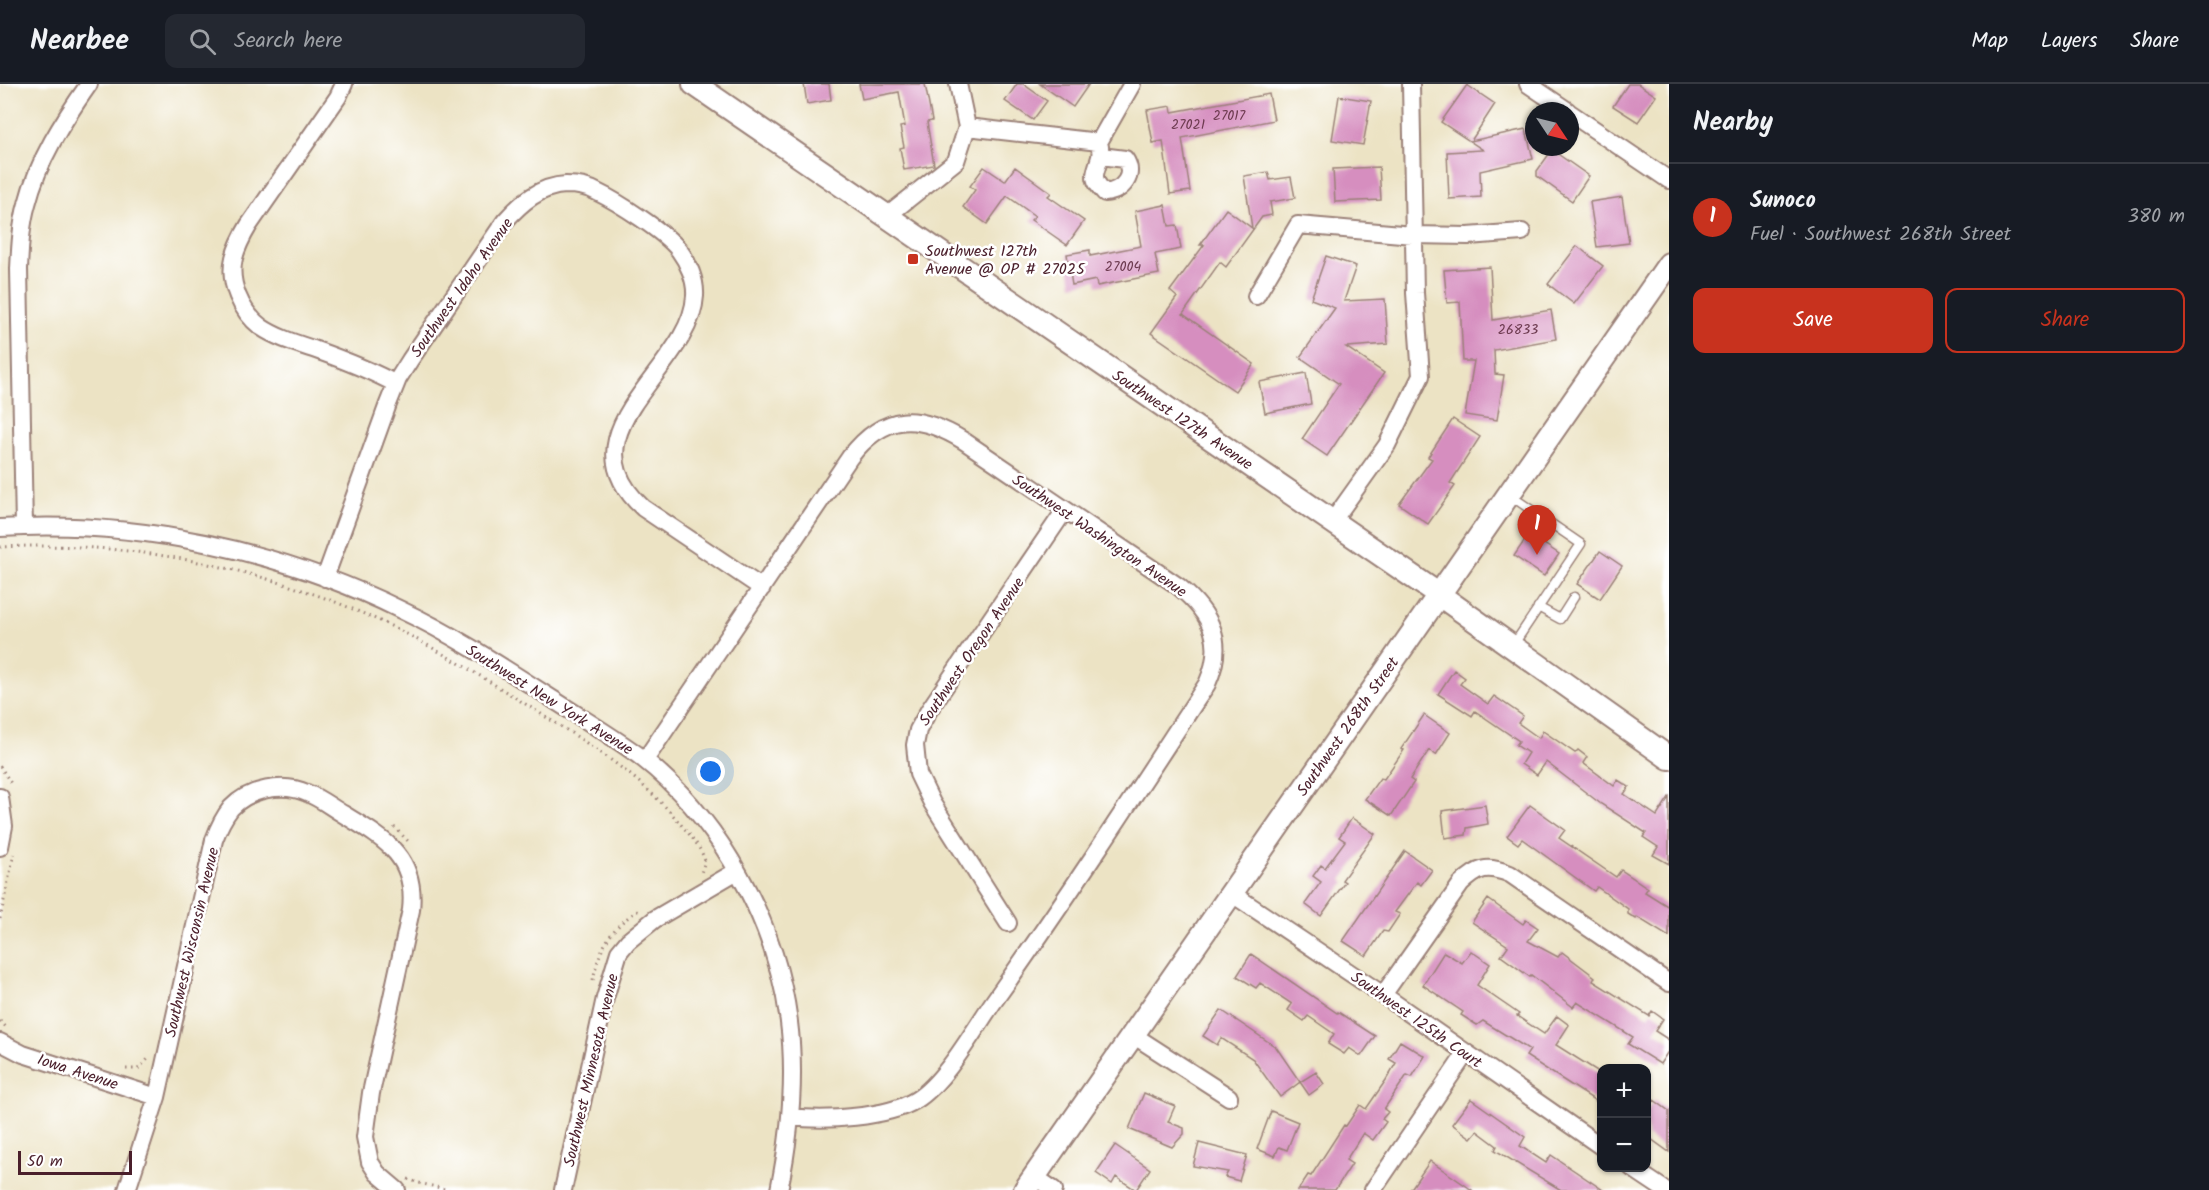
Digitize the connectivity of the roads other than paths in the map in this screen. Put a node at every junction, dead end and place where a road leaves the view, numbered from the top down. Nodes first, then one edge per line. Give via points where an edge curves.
1 (89, 84) edge
2 (344, 84) edge
3 (694, 84) edge
4 (958, 84) edge
5 (1132, 84) edge
6 (1411, 84) edge
7 (1528, 84) edge
8 (1554, 102) edge
9 (1579, 119) edge
10 (967, 127) junction
11 (1669, 180) edge
12 (887, 216) junction
13 (1522, 232) dead end
14 (1413, 235) junction
15 (1669, 264) edge
16 (1256, 296) dead end
17 (396, 384) junction
18 (1508, 495) junction
19 (1065, 510) junction
20 (1332, 522) junction
21 (24, 527) junction
22 (0, 528) edge
23 (325, 578) junction
24 (762, 588) junction
25 (1438, 594) junction
26 (1574, 597) dead end
27 (1538, 607) junction
28 (1512, 647) junction
29 (1669, 758) edge
30 (645, 760) junction
31 (0, 797) edge
32 (0, 847) edge
33 (738, 872) junction
34 (1231, 893) junction
35 (1008, 923) dead end
36 (1669, 983) edge
37 (1383, 995) junction
38 (1133, 1035) junction
39 (7, 1037) edge
40 (1466, 1053) junction
41 (157, 1097) junction
42 (1229, 1097) dead end
43 (791, 1117) junction
44 (1597, 1144) edge
45 (1639, 1172) edge
46 (399, 1182) edge
47 (1030, 1183) edge
48 (127, 1190) edge
49 (563, 1190) edge
50 (779, 1190) edge
51 (1054, 1190) edge
52 (1373, 1190) edge
53 (1665, 1190) edge

1 - 21 street via 36,174 21,236
2 - 17 street via 249,225 233,260 233,280 240,301 261,327
3 - 12 main road, Southwest 127th Avenue
4 - 10 street
5 - 10 street via 1100,149
6 - 14 street
7 - 8 street
9 - 11 street
10 - 12 street via 956,161
12 - 20 main road, Southwest 127th Avenue
13 - 14 street
14 - 16 street via 1298,225
14 - 20 street via 1421,376 1386,445
15 - 18 main road, Southwest 268th Street
17 - 23 street, Southwest Idaho Avenue
17 - 24 street, Southwest Idaho Avenue via 518,207 552,187 583,187 597,192 678,248 687,263 695,296 679,339 619,430 615,450 624,485 643,508
18 - 25 main road, Southwest 268th Street
18 - 27 lane via 1581,544
19 - 24 street, Southwest Washington Avenue via 947,431 922,422 898,422 859,445
19 - 35 street, Southwest Oregon Avenue via 929,710 915,745 924,788
19 - 43 street, Southwest Washington Avenue via 1178,586 1204,610 1216,642 1214,669 1033,946 937,1081 915,1101 884,1112 815,1120
20 - 25 main road, Southwest 127th Avenue
21 - 22 street, Southwest New York Avenue
21 - 23 street, Southwest New York Avenue via 161,536 246,554
23 - 30 street, Southwest New York Avenue via 401,609 464,644
24 - 30 street, Southwest Washington Avenue
25 - 28 main road, Southwest 127th Avenue
25 - 34 main road, Southwest 268th Street
26 - 27 lane via 1560,619
27 - 28 lane
28 - 29 main road, Southwest 127th Avenue
30 - 33 street, Southwest New York Avenue via 685,799
31 - 32 street via 4,826
33 - 43 street, Southwest New York Avenue via 760,916 783,986 793,1051
33 - 49 street, Southwest Minnesota Avenue via 655,919 619,952 605,998
34 - 37 street, Southwest 125th Court
34 - 38 main road, Southwest 268th Street
36 - 37 street via 1510,874 1495,868 1482,869 1461,884
37 - 40 street, Southwest 125th Court
38 - 42 street
38 - 47 main road, Southwest 268th Street
39 - 41 street, Iowa Avenue via 23,1054
40 - 44 street, Southwest 125th Court
40 - 52 street
41 - 46 street, Southwest Wisconsin Avenue via 209,857 220,824 233,807 255,793 283,788 307,792 385,842 404,864 410,879 411,910 365,1137 370,1162 377,1173
41 - 48 street, Southwest Wisconsin Avenue
43 - 50 street, Southwest New York Avenue
45 - 53 street
47 - 51 street

